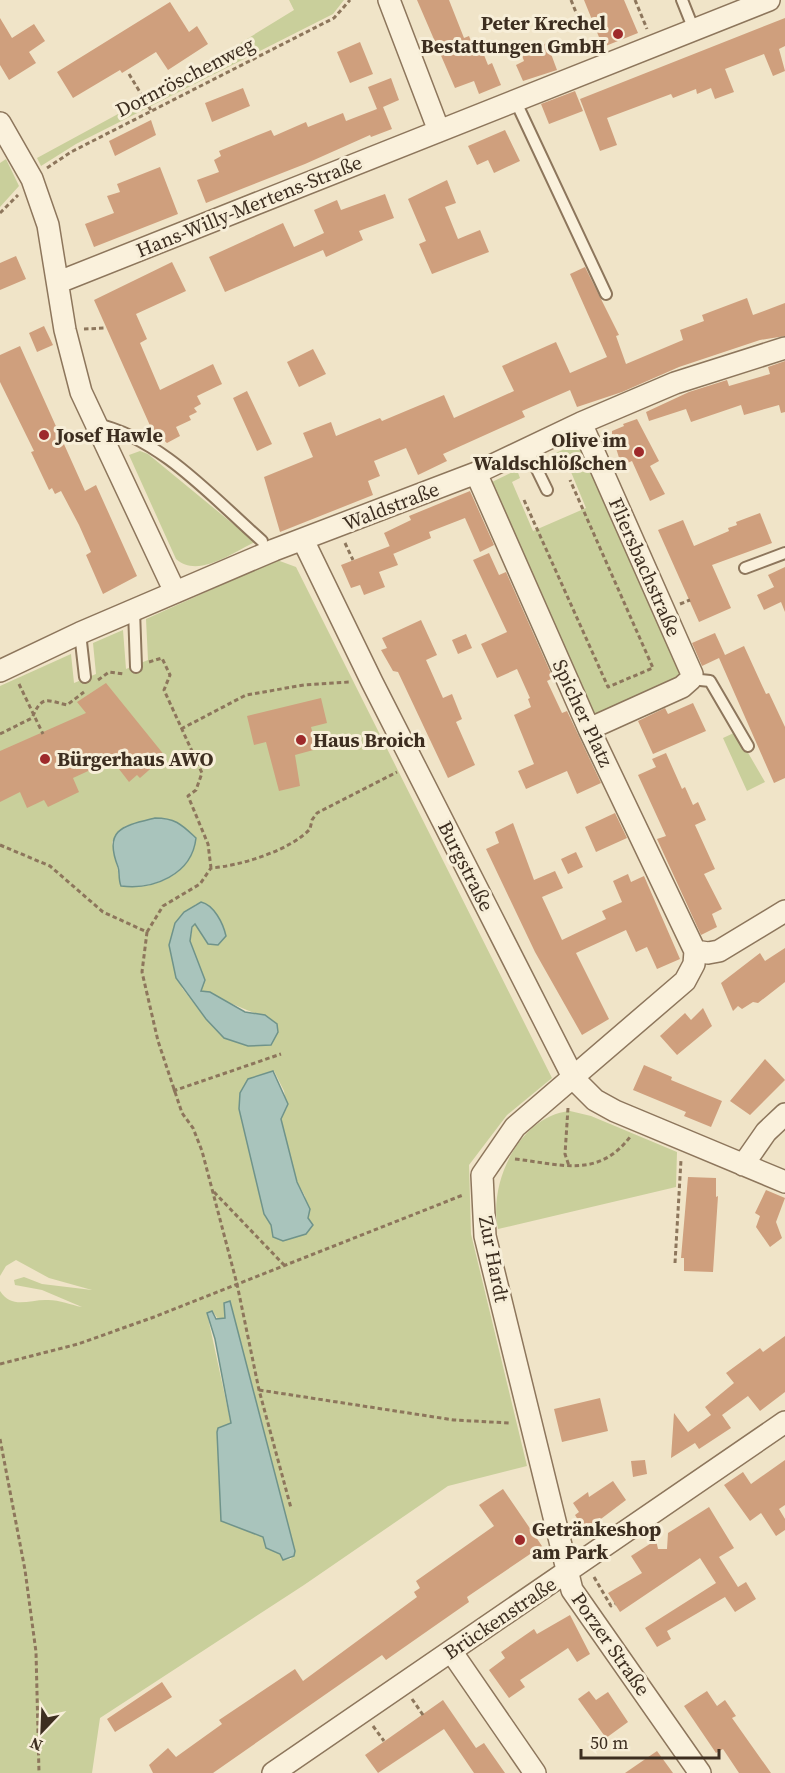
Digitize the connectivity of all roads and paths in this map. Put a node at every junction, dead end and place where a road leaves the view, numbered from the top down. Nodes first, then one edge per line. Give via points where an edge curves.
1 (350, 0) edge
2 (389, 0) edge
3 (571, 0) edge
4 (635, 0) edge
5 (682, 0) edge
6 (769, 0) edge
7 (582, 27) dead end
8 (694, 30) junction
9 (654, 45) junction
10 (129, 74) dead end
11 (516, 100) junction
12 (153, 112) junction
13 (0, 123) edge
14 (439, 131) junction
15 (32, 179) junction
16 (59, 282) junction
17 (606, 294) dead end
18 (785, 348) edge
19 (581, 423) junction
20 (96, 424) junction
21 (527, 449) junction
22 (476, 473) junction
23 (570, 480) dead end
24 (547, 490) dead end
25 (524, 500) dead end
26 (303, 540) junction
27 (262, 541) dead end
28 (785, 553) edge
29 (745, 568) dead end
30 (175, 592) junction
31 (134, 610) junction
32 (80, 633) junction
33 (136, 667) junction
34 (0, 672) edge
35 (691, 679) junction
36 (89, 681) joint
37 (372, 682) junction
38 (19, 683) dead end
39 (86, 690) dead end
40 (34, 715) junction
41 (181, 729) junction
42 (589, 729) junction
43 (0, 734) edge
44 (43, 734) dead end
45 (748, 746) dead end
46 (414, 763) junction
47 (0, 845) edge
48 (211, 868) junction
49 (785, 911) edge
50 (147, 932) junction
51 (695, 951) junction
52 (281, 1054) dead end
53 (571, 1081) junction
54 (173, 1091) junction
55 (785, 1114) edge
56 (638, 1122) junction
57 (682, 1140) junction
58 (489, 1161) junction
59 (743, 1165) junction
60 (569, 1166) junction
61 (785, 1182) edge
62 (482, 1187) junction
63 (213, 1191) junction
64 (675, 1263) dead end
65 (284, 1264) junction
66 (237, 1284) junction
67 (0, 1364) edge
68 (259, 1390) junction
69 (785, 1422) edge
70 (533, 1424) junction
71 (0, 1439) edge
72 (291, 1508) dead end
73 (575, 1567) junction
74 (615, 1604) dead end
75 (451, 1651) junction
76 (298, 1766) edge
77 (39, 1773) edge
78 (273, 1773) edge
79 (535, 1773) edge
80 (700, 1773) edge

1 - 12 path, Dornröschenweg via 334,18
2 - 14 street
3 - 7 path
4 - 9 path
5 - 8 lane
6 - 8 street, Hans-Willy-Mertens-Straße
8 - 9 street, Hans-Willy-Mertens-Straße
9 - 11 street, Hans-Willy-Mertens-Straße
10 - 12 path
11 - 14 street, Hans-Willy-Mertens-Straße
11 - 17 lane
12 - 15 path, Dornröschenweg via 71,152
13 - 15 street
14 - 16 street, Hans-Willy-Mertens-Straße
15 - 16 street via 48,225
16 - 20 street via 75,374
18 - 19 street, Waldstraße via 675,383
19 - 21 street, Waldstraße
19 - 35 street, Fliersbachstraße via 690,669
20 - 27 lane via 120,429 162,454
20 - 30 street
21 - 22 street, Waldstraße
21 - 24 lane
22 - 26 street, Waldstraße
22 - 42 street, Spicher Platz
23 - 25 path via 653,668 608,687
26 - 30 street, Waldstraße
26 - 37 street, Burgstraße
28 - 29 lane
30 - 31 street, Waldstraße
31 - 32 street, Waldstraße
31 - 33 lane
32 - 34 street, Waldstraße
32 - 36 lane
33 - 36 path via 120,675 109,672
33 - 41 path via 162,657 170,675 164,690
35 - 42 street via 682,687
35 - 45 lane via 710,681
37 - 41 path via 304,685 246,695
37 - 46 street, Burgstraße
38 - 40 path
39 - 40 path via 67,705 42,701
40 - 43 path
40 - 44 path
41 - 48 path via 202,773 196,790 188,796 208,844
42 - 51 street, Spicher Platz
46 - 48 path via 317,813 310,829 296,840 230,867
46 - 53 street, Burgstraße
47 - 50 path via 50,866 103,912
48 - 50 path via 200,884 163,906
49 - 51 street via 719,951
50 - 54 path via 144,986
51 - 53 street, Zur Hardt via 694,964 685,981
52 - 54 path
53 - 56 street, Burgstraße via 595,1100
53 - 58 street, Zur Hardt via 515,1127
53 - 60 path via 565,1154
54 - 63 path via 193,1128
55 - 59 street via 766,1132
56 - 57 street, Burgstraße
56 - 60 path via 630,1138 610,1156 590,1166
57 - 59 street, Burgstraße
57 - 64 path
58 - 60 path via 515,1159
58 - 62 street, Zur Hardt via 482,1175
59 - 61 street, Burgstraße
62 - 65 path
62 - 70 street, Zur Hardt via 485,1236
63 - 65 path
63 - 66 path
65 - 66 path
66 - 67 path via 78,1344
66 - 68 path
68 - 70 path via 454,1420
68 - 72 path
69 - 73 street, Brückenstraße
70 - 73 street, Zur Hardt
71 - 77 path via 36,1652
73 - 74 path via 611,1606
73 - 75 street, Brückenstraße
73 - 80 street, Porzer Straße via 572,1590
75 - 76 street, Brückenstraße
75 - 79 street
76 - 78 street, Brückenstraße

